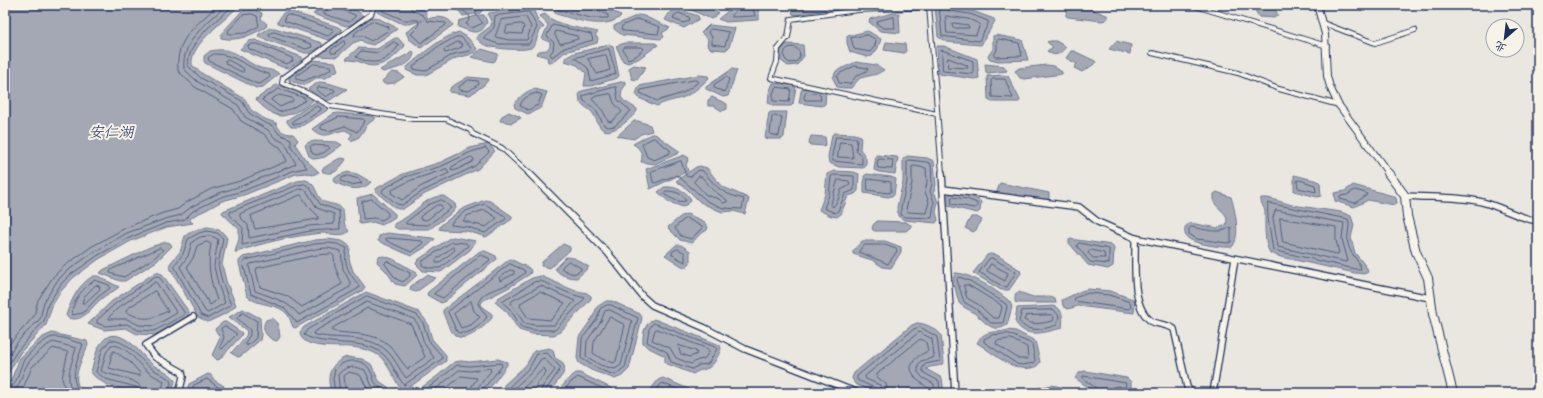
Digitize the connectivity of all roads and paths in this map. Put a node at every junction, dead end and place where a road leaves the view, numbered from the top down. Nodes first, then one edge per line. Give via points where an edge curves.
1 (375, 5) edge
2 (1192, 5) edge
3 (1317, 5) edge
4 (929, 6) edge
5 (1323, 23) junction
6 (1415, 30) dead end
7 (1327, 46) junction
8 (1152, 53) dead end
9 (1339, 105) junction
10 (937, 114) junction
11 (943, 189) junction
12 (1405, 196) junction
13 (1538, 221) edge
14 (1135, 238) junction
15 (1235, 258) junction
16 (1430, 298) junction
17 (193, 317) dead end
18 (179, 393) edge
19 (858, 393) edge
20 (955, 393) edge
21 (1192, 393) edge
22 (1213, 393) edge
23 (1453, 393) edge

1 - 19 street via 371,14 291,72 282,79 282,83 330,106 413,119 447,120 470,130 473,134 502,148 535,178 608,253 652,305 745,349
2 - 7 street
3 - 5 street
4 - 10 street
4 - 10 street via 861,9 791,19 788,37 778,49 772,78
5 - 6 street via 1375,43
5 - 7 street
7 - 9 street via 1327,76
8 - 9 street via 1238,73 1279,89
9 - 12 street
10 - 11 street
11 - 14 street via 1078,207 1098,222
11 - 20 street
12 - 13 street via 1475,201
12 - 16 street via 1416,252 1428,278
14 - 15 street
14 - 21 street via 1139,303 1154,323 1174,328 1187,387
15 - 16 street
15 - 22 street
16 - 23 street
17 - 18 street via 146,345 155,357 182,372

